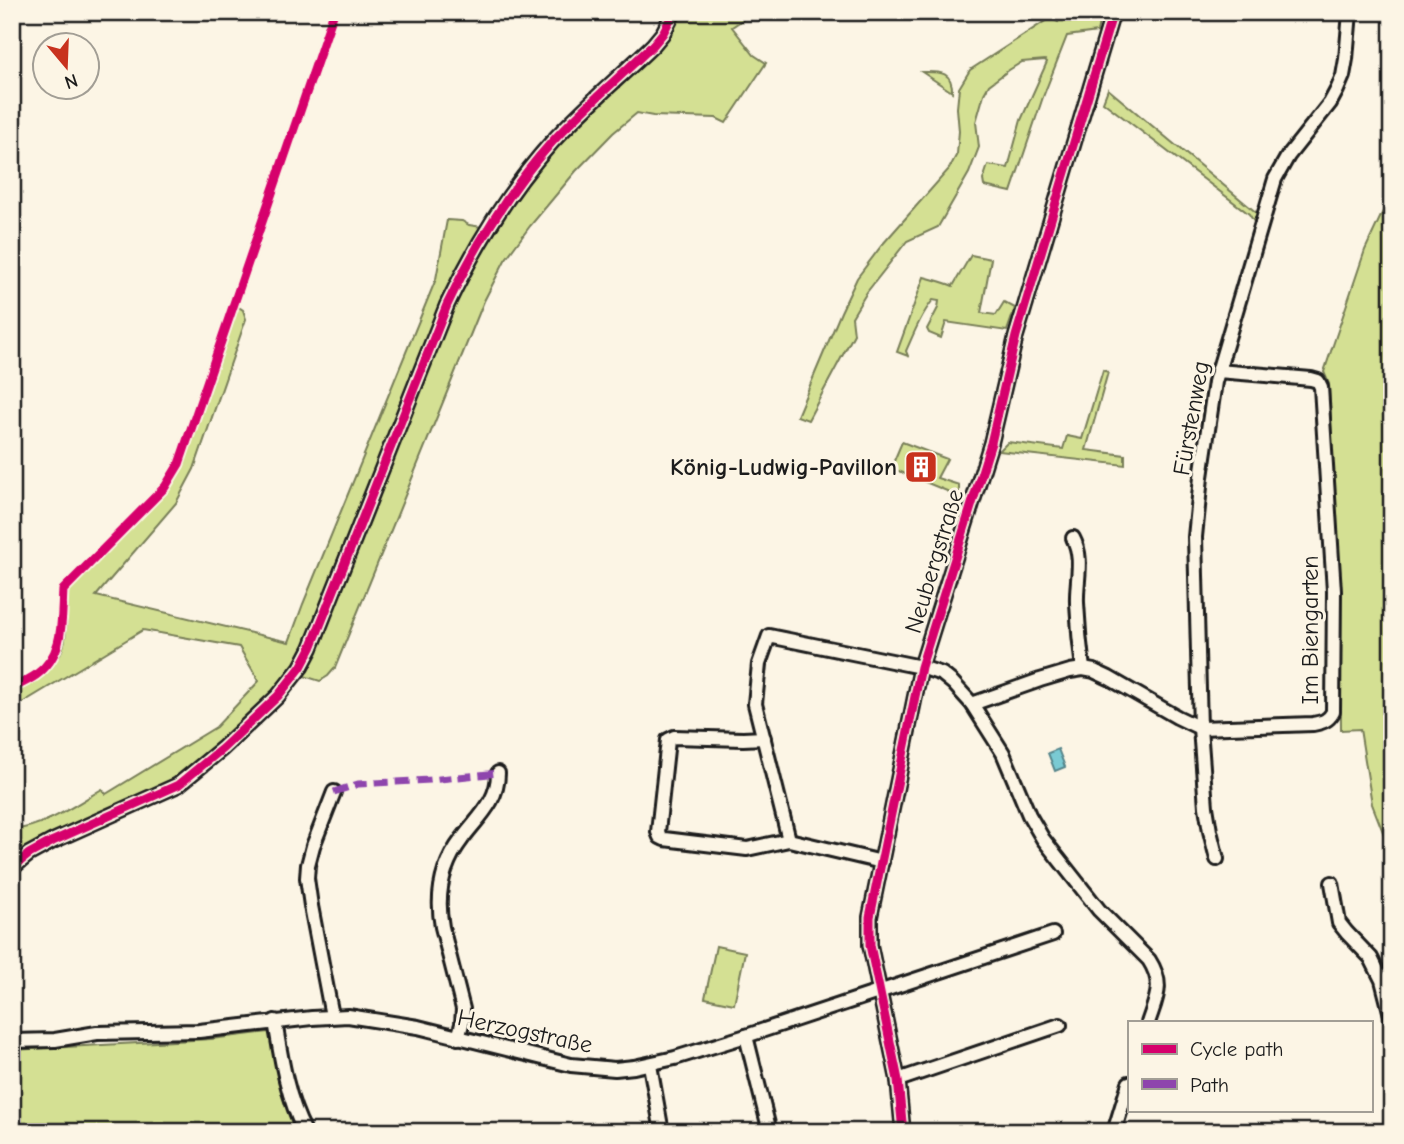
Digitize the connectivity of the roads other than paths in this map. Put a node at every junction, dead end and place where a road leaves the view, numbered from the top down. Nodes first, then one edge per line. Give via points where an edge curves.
1 (674, 12) edge
2 (1113, 12) edge
3 (1350, 12) edge
4 (1218, 371) junction
5 (1073, 538) dead end
6 (921, 667) junction
7 (1083, 669) junction
8 (972, 705) junction
9 (1200, 728) junction
10 (764, 738) junction
11 (498, 773) dead end
12 (334, 792) dead end
13 (789, 840) junction
14 (1217, 859) dead end
15 (882, 862) junction
16 (12, 868) edge
17 (1332, 883) dead end
18 (1053, 934) dead end
19 (880, 992) junction
20 (332, 1016) junction
21 (1392, 1019) edge
22 (275, 1021) junction
23 (1149, 1021) edge
24 (1060, 1026) dead end
25 (746, 1036) junction
26 (458, 1038) junction
27 (12, 1041) edge
28 (650, 1065) junction
29 (898, 1080) junction
30 (1128, 1086) edge
31 (305, 1132) edge
32 (662, 1132) edge
33 (770, 1132) edge
34 (903, 1132) edge
35 (1114, 1132) edge

1 - 16 street via 653,45 541,154 478,244 447,305 311,648 291,681 178,785 53,841
2 - 6 street, Neubergstraße via 1016,336 991,443
3 - 4 street, Fürstenweg via 1342,76 1331,103 1275,179
4 - 9 street, Fürstenweg via 1195,537
4 - 9 street, Im Biengarten via 1311,379 1321,387 1334,591 1333,712 1324,722 1313,724
5 - 7 street via 1079,560
6 - 8 street via 942,674
6 - 10 street via 769,636 759,664 755,705
6 - 15 street, Neubergstraße
7 - 8 street
7 - 9 street, Im Biengarten via 1109,678
8 - 23 street via 1003,753 1043,839 1157,974 1158,989
9 - 14 street, Fürstenweg via 1206,807
10 - 13 street
10 - 13 street via 668,740 658,832 664,839 747,849
11 - 26 street via 496,793 451,856 439,892 442,927 463,1009
12 - 20 street via 313,846 307,878
13 - 15 street
15 - 19 street, Neubergstraße via 870,917 870,945
17 - 21 street via 1339,923 1371,958
18 - 19 street, Herzogstraße
19 - 25 street, Herzogstraße
19 - 29 street, Neubergstraße
20 - 22 street, Herzogstraße
20 - 26 street, Herzogstraße via 370,1018
22 - 27 street, Herzogstraße via 190,1031
22 - 31 street via 283,1065
24 - 29 street
25 - 28 street, Herzogstraße
25 - 33 street
26 - 28 street, Herzogstraße via 587,1068
28 - 32 street
29 - 34 street, Neubergstraße
30 - 35 street

